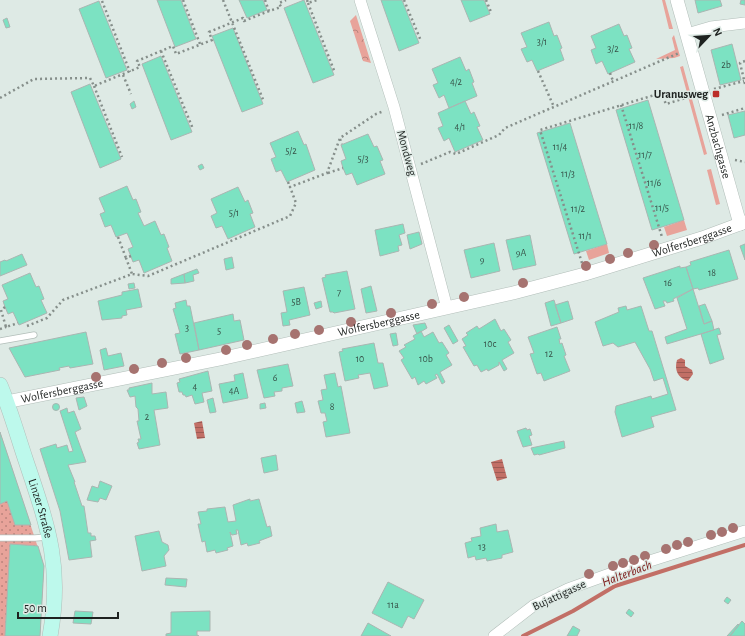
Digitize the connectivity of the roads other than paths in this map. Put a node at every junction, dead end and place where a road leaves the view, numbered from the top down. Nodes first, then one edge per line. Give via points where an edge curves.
1 (360, 0) edge
2 (677, 0) edge
3 (745, 22) edge
4 (687, 34) junction
5 (742, 223) edge
6 (447, 308) junction
7 (34, 335) dead end
8 (0, 341) edge
9 (0, 385) edge
10 (6, 402) junction
11 (745, 531) edge
12 (50, 536) junction
13 (0, 538) edge
14 (50, 636) edge
15 (494, 636) edge

1 - 6 street, Mondweg via 411,167
2 - 4 street, Anzbachgasse
3 - 4 street
4 - 5 street, Anzbachgasse
5 - 6 street, Wolfersberggasse via 586,274
6 - 10 street, Wolfersberggasse via 220,359
7 - 8 lane
9 - 10 main road, Linzer Straße
10 - 12 main road, Linzer Straße
11 - 15 street, Bujattigasse via 618,570 561,592 528,610
12 - 13 lane
12 - 14 main road, Linzer Straße via 55,568 55,608

